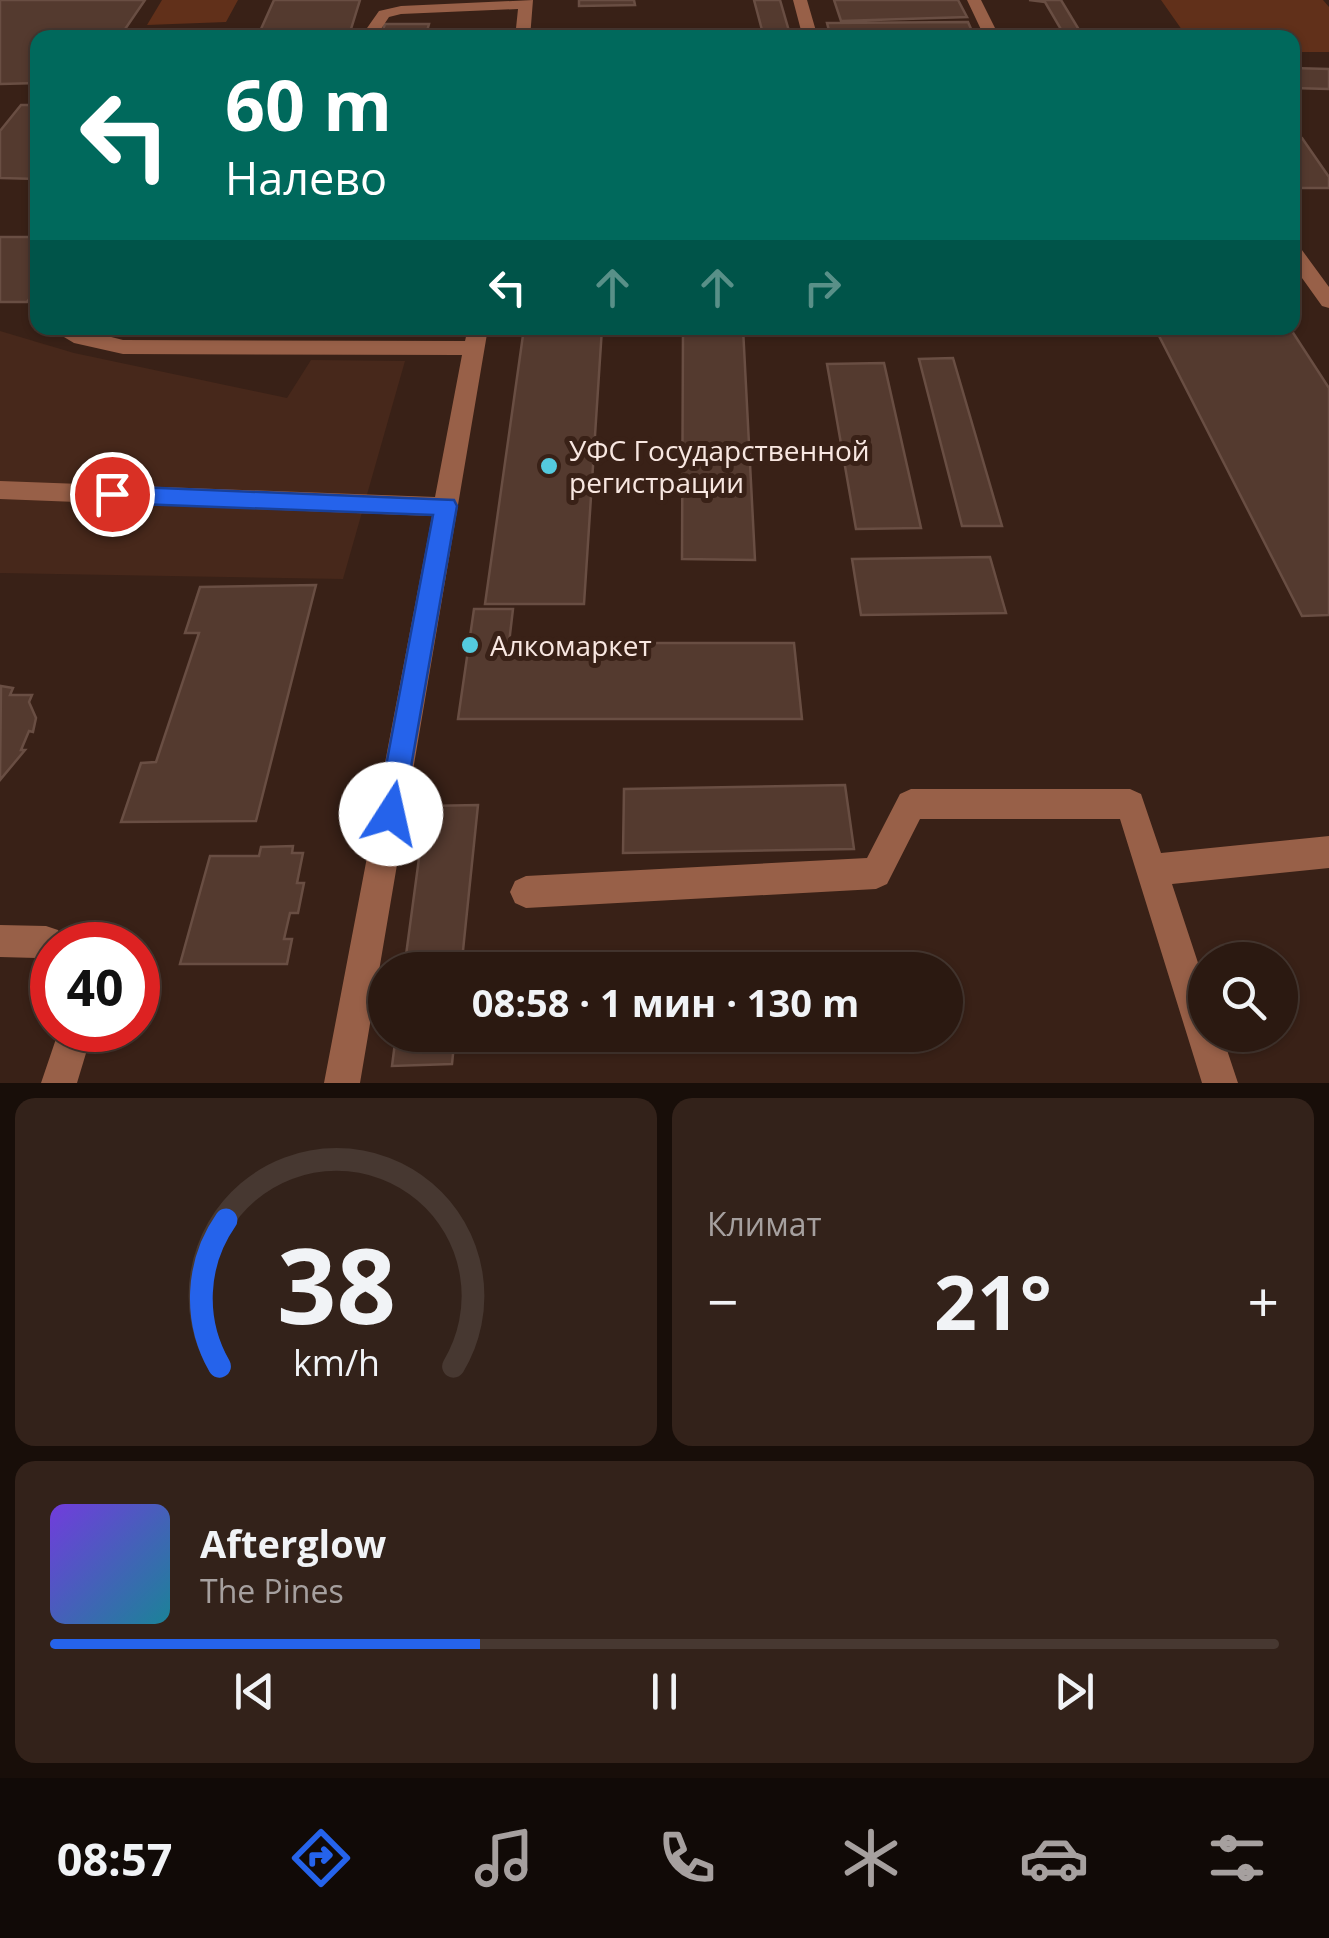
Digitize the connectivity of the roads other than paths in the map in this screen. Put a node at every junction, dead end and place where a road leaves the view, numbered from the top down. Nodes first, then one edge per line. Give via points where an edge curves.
1 (800, 0) edge
2 (974, 0) edge
3 (526, 2) edge
4 (373, 30) edge
5 (523, 30) edge
6 (809, 30) edge
7 (989, 30) edge
8 (1300, 261) edge
9 (1329, 301) edge
10 (90, 335) edge
11 (476, 338) edge
12 (0, 490) edge
13 (446, 506) junction
14 (1329, 852) edge
15 (1152, 870) junction
16 (526, 892) dead end
17 (0, 941) edge
18 (30, 942) edge
19 (69, 1052) edge
20 (59, 1083) edge
21 (342, 1083) edge
22 (1220, 1083) edge

1 - 6 street
2 - 7 street
3 - 4 street via 400,10 384,14
3 - 5 street
8 - 9 street
10 - 11 street via 123,347
11 - 13 street
12 - 13 street
13 - 21 street
14 - 15 street
15 - 16 street via 1130,804 911,804 876,873
15 - 22 street
17 - 18 street
19 - 20 street

